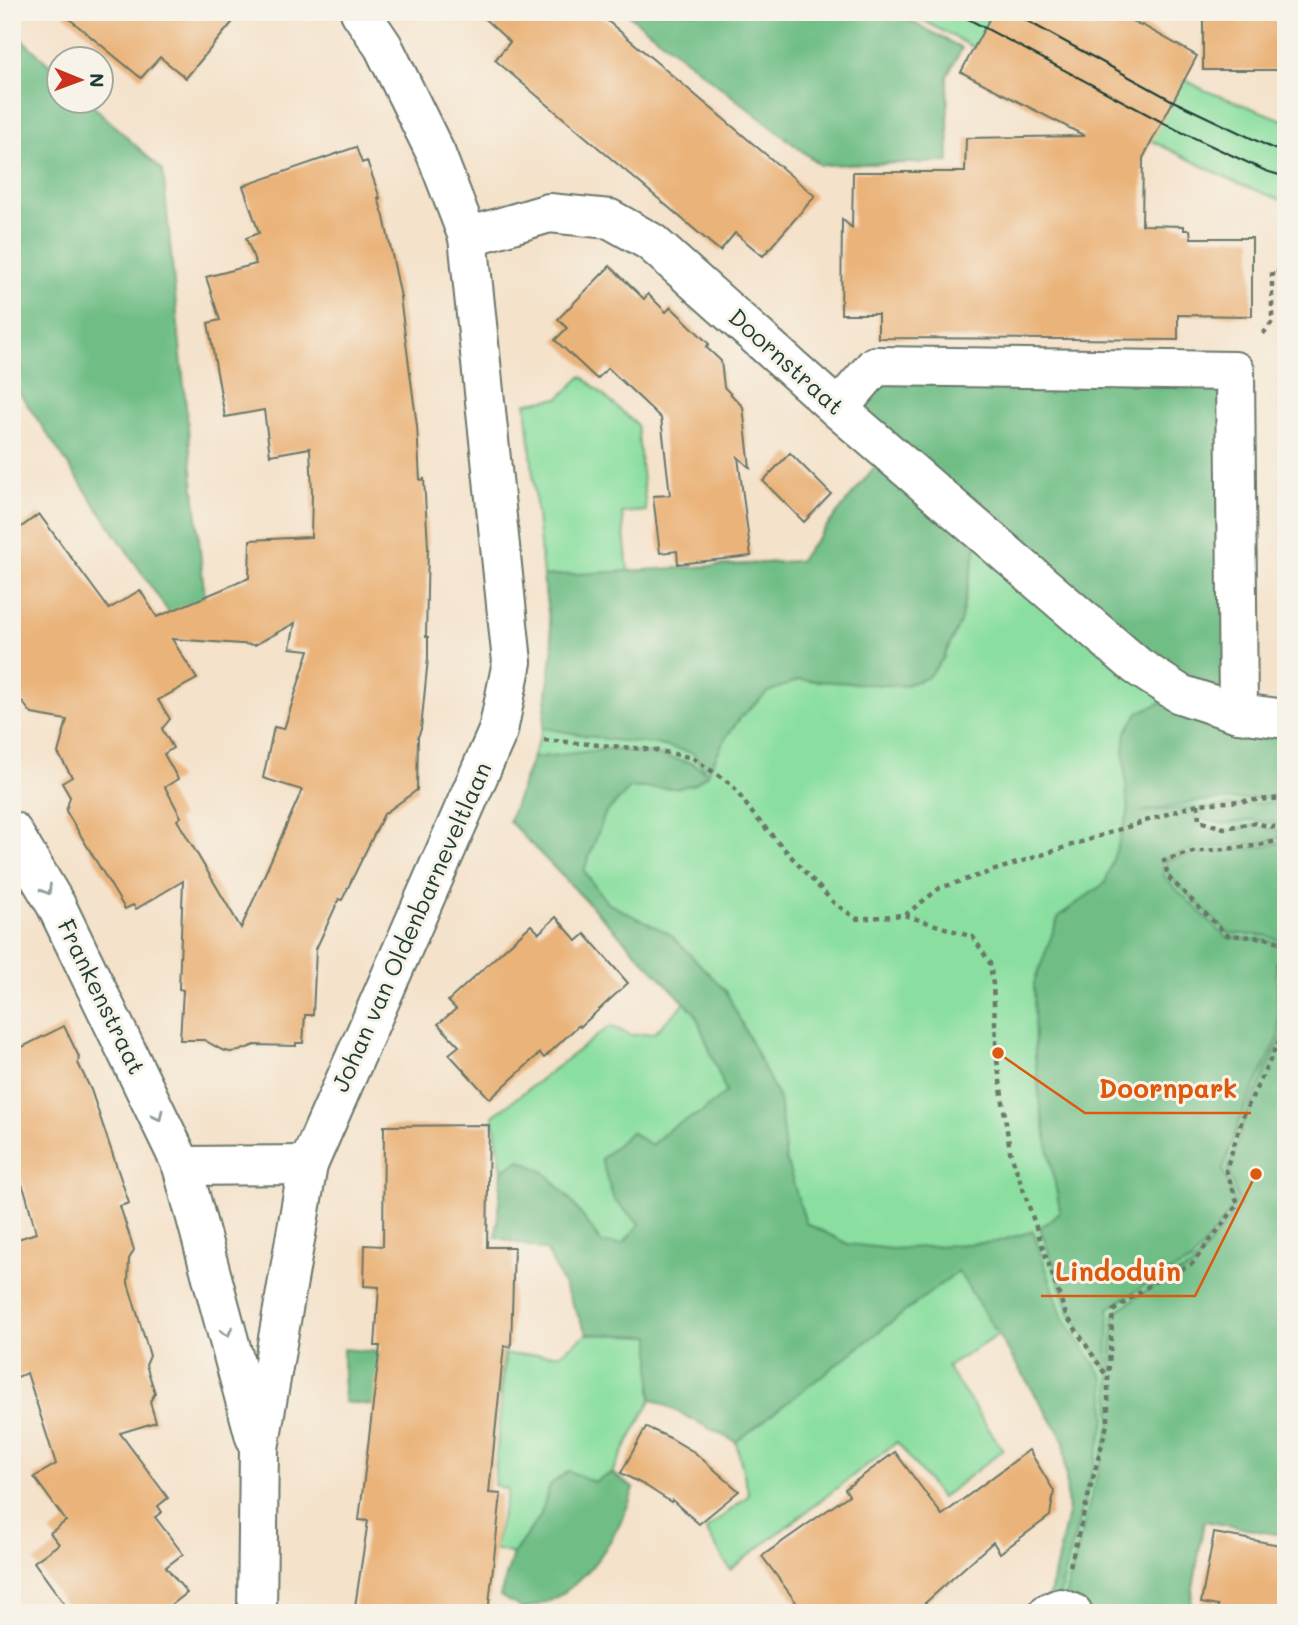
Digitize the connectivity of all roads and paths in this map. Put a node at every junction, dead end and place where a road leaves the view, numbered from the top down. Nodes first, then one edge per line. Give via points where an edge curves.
1 (360, 12) edge
2 (468, 237) junction
3 (1286, 272) edge
4 (1235, 371) junction
5 (838, 409) junction
6 (1238, 713) junction
7 (1286, 719) edge
8 (498, 731) junction
9 (1286, 798) edge
10 (1198, 804) junction
11 (12, 831) edge
12 (904, 915) junction
13 (1286, 946) edge
14 (308, 1165) junction
15 (182, 1166) junction
16 (1108, 1378) junction
17 (258, 1448) junction
18 (1070, 1569) dead end
19 (257, 1613) edge
20 (1048, 1613) edge
21 (1073, 1613) edge

1 - 2 street via 383,46 436,155
2 - 5 street, Doornstraat via 550,213 610,219 651,242
2 - 8 street, Johan van Oldenbarneveltlaan via 512,662
3 - 4 path via 1272,271 1272,322
4 - 5 street via 875,366
4 - 6 street
5 - 6 street, Doornstraat via 1137,666 1180,694
6 - 7 street, Doornstraat
8 - 12 path via 693,758 732,785 752,814 834,903 857,919
8 - 14 street, Johan van Oldenbarneveltlaan
9 - 10 path
10 - 12 path via 940,888
10 - 13 path via 1199,821 1224,828 1253,823 1281,828 1281,840 1164,860 1168,877 1227,935 1266,938
11 -> 15 street, Frankenstraat via 56,905
12 - 16 path via 973,937 990,963 1010,1151 1066,1315
13 - 16 path via 1278,966 1280,1037 1244,1114 1226,1170 1238,1205 1192,1264 1153,1283 1113,1311
14 - 15 street
14 - 17 street, Johan van Oldenbarneveltlaan
15 -> 17 street, Frankenstraat
16 - 18 path via 1108,1421
17 - 19 street, Johan van Oldenbarneveltlaan
20 - 21 street via 1060,1608

